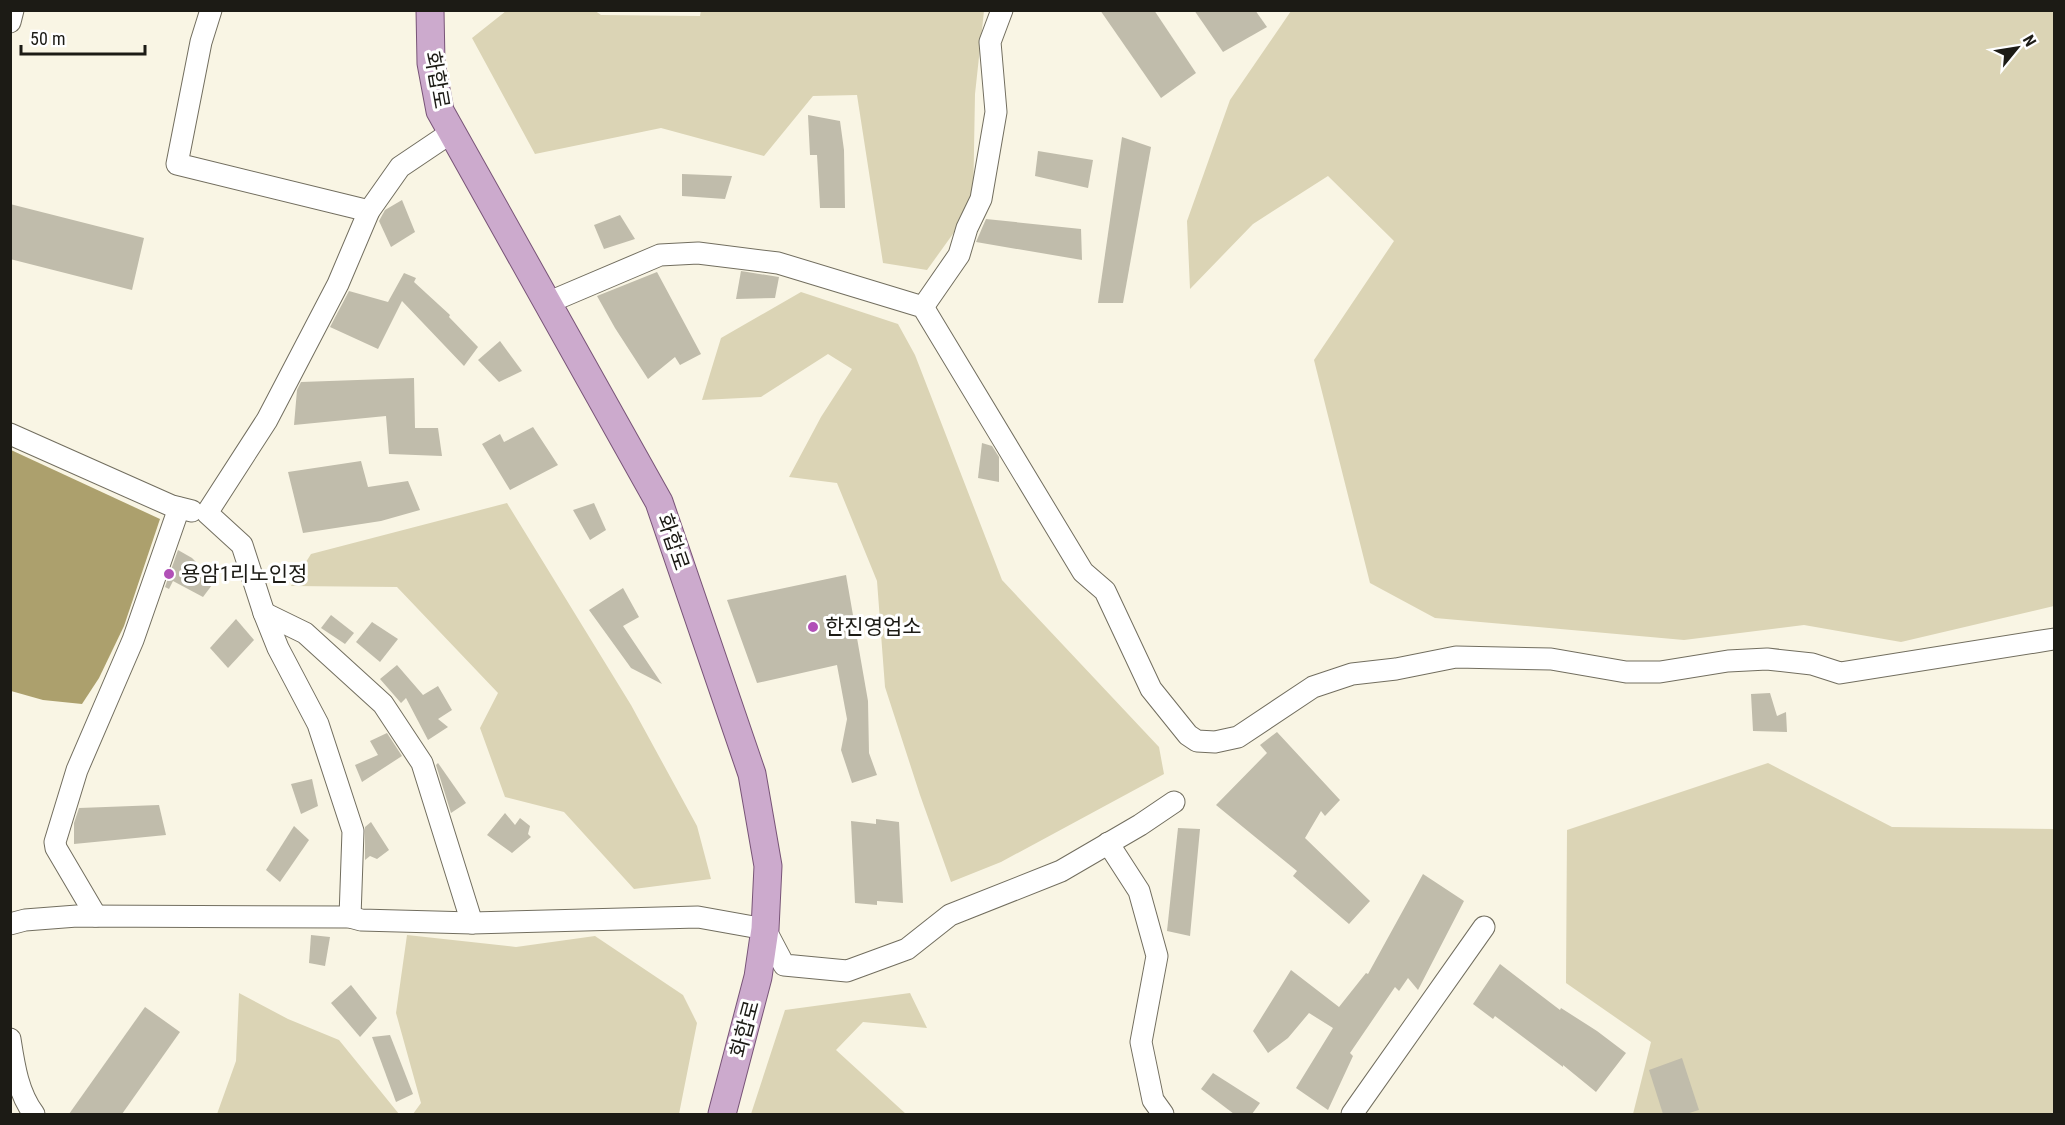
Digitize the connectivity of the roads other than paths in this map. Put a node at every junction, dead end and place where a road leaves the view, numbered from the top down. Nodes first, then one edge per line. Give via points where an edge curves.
1 (13, 10) edge
2 (211, 10) edge
3 (430, 10) edge
4 (1002, 10) edge
5 (10, 22) edge
6 (452, 132) junction
7 (369, 211) junction
8 (547, 303) junction
9 (923, 307) junction
10 (10, 434) edge
11 (179, 508) junction
12 (207, 513) junction
13 (264, 613) junction
14 (2055, 639) edge
15 (1174, 802) dead end
16 (1108, 843) junction
17 (87, 916) junction
18 (350, 917) junction
19 (472, 922) junction
20 (10, 924) edge
21 (1484, 927) dead end
22 (765, 929) junction
23 (10, 1039) edge
24 (33, 1114) edge
25 (722, 1114) edge
26 (1163, 1114) edge
27 (1352, 1114) edge

1 - 5 street
2 - 7 street via 177,164
3 - 6 main road, 화합로 via 433,72 440,111
4 - 9 street via 990,42 996,112 981,199 959,255
6 - 7 street via 400,167
6 - 8 main road, 화합로
7 - 12 street via 338,284 267,420
8 - 9 street via 660,255 698,253 778,264
8 - 22 main road, 화합로 via 659,502 752,774 768,866
9 - 14 street via 1083,572 1105,591 1150,689 1197,741 1238,737 1313,687 1352,674 1456,657 1551,659 1626,672 1660,672 1767,659 1812,664 1840,673
10 - 11 street
11 - 12 street
11 - 17 street via 133,640 77,770 55,842
12 - 13 street via 242,545
13 - 18 street via 318,724 353,831
13 - 19 street via 305,633 383,704 422,763
15 - 16 street
16 - 22 street via 1061,871 950,915 907,949 847,971 784,964
16 - 26 street via 1139,891 1157,956 1141,1042 1153,1100
17 - 18 street
17 - 20 street
18 - 19 street
19 - 22 street via 698,917
21 - 27 street
22 - 25 main road, 화합로 via 759,977
23 - 24 street via 15,1073

